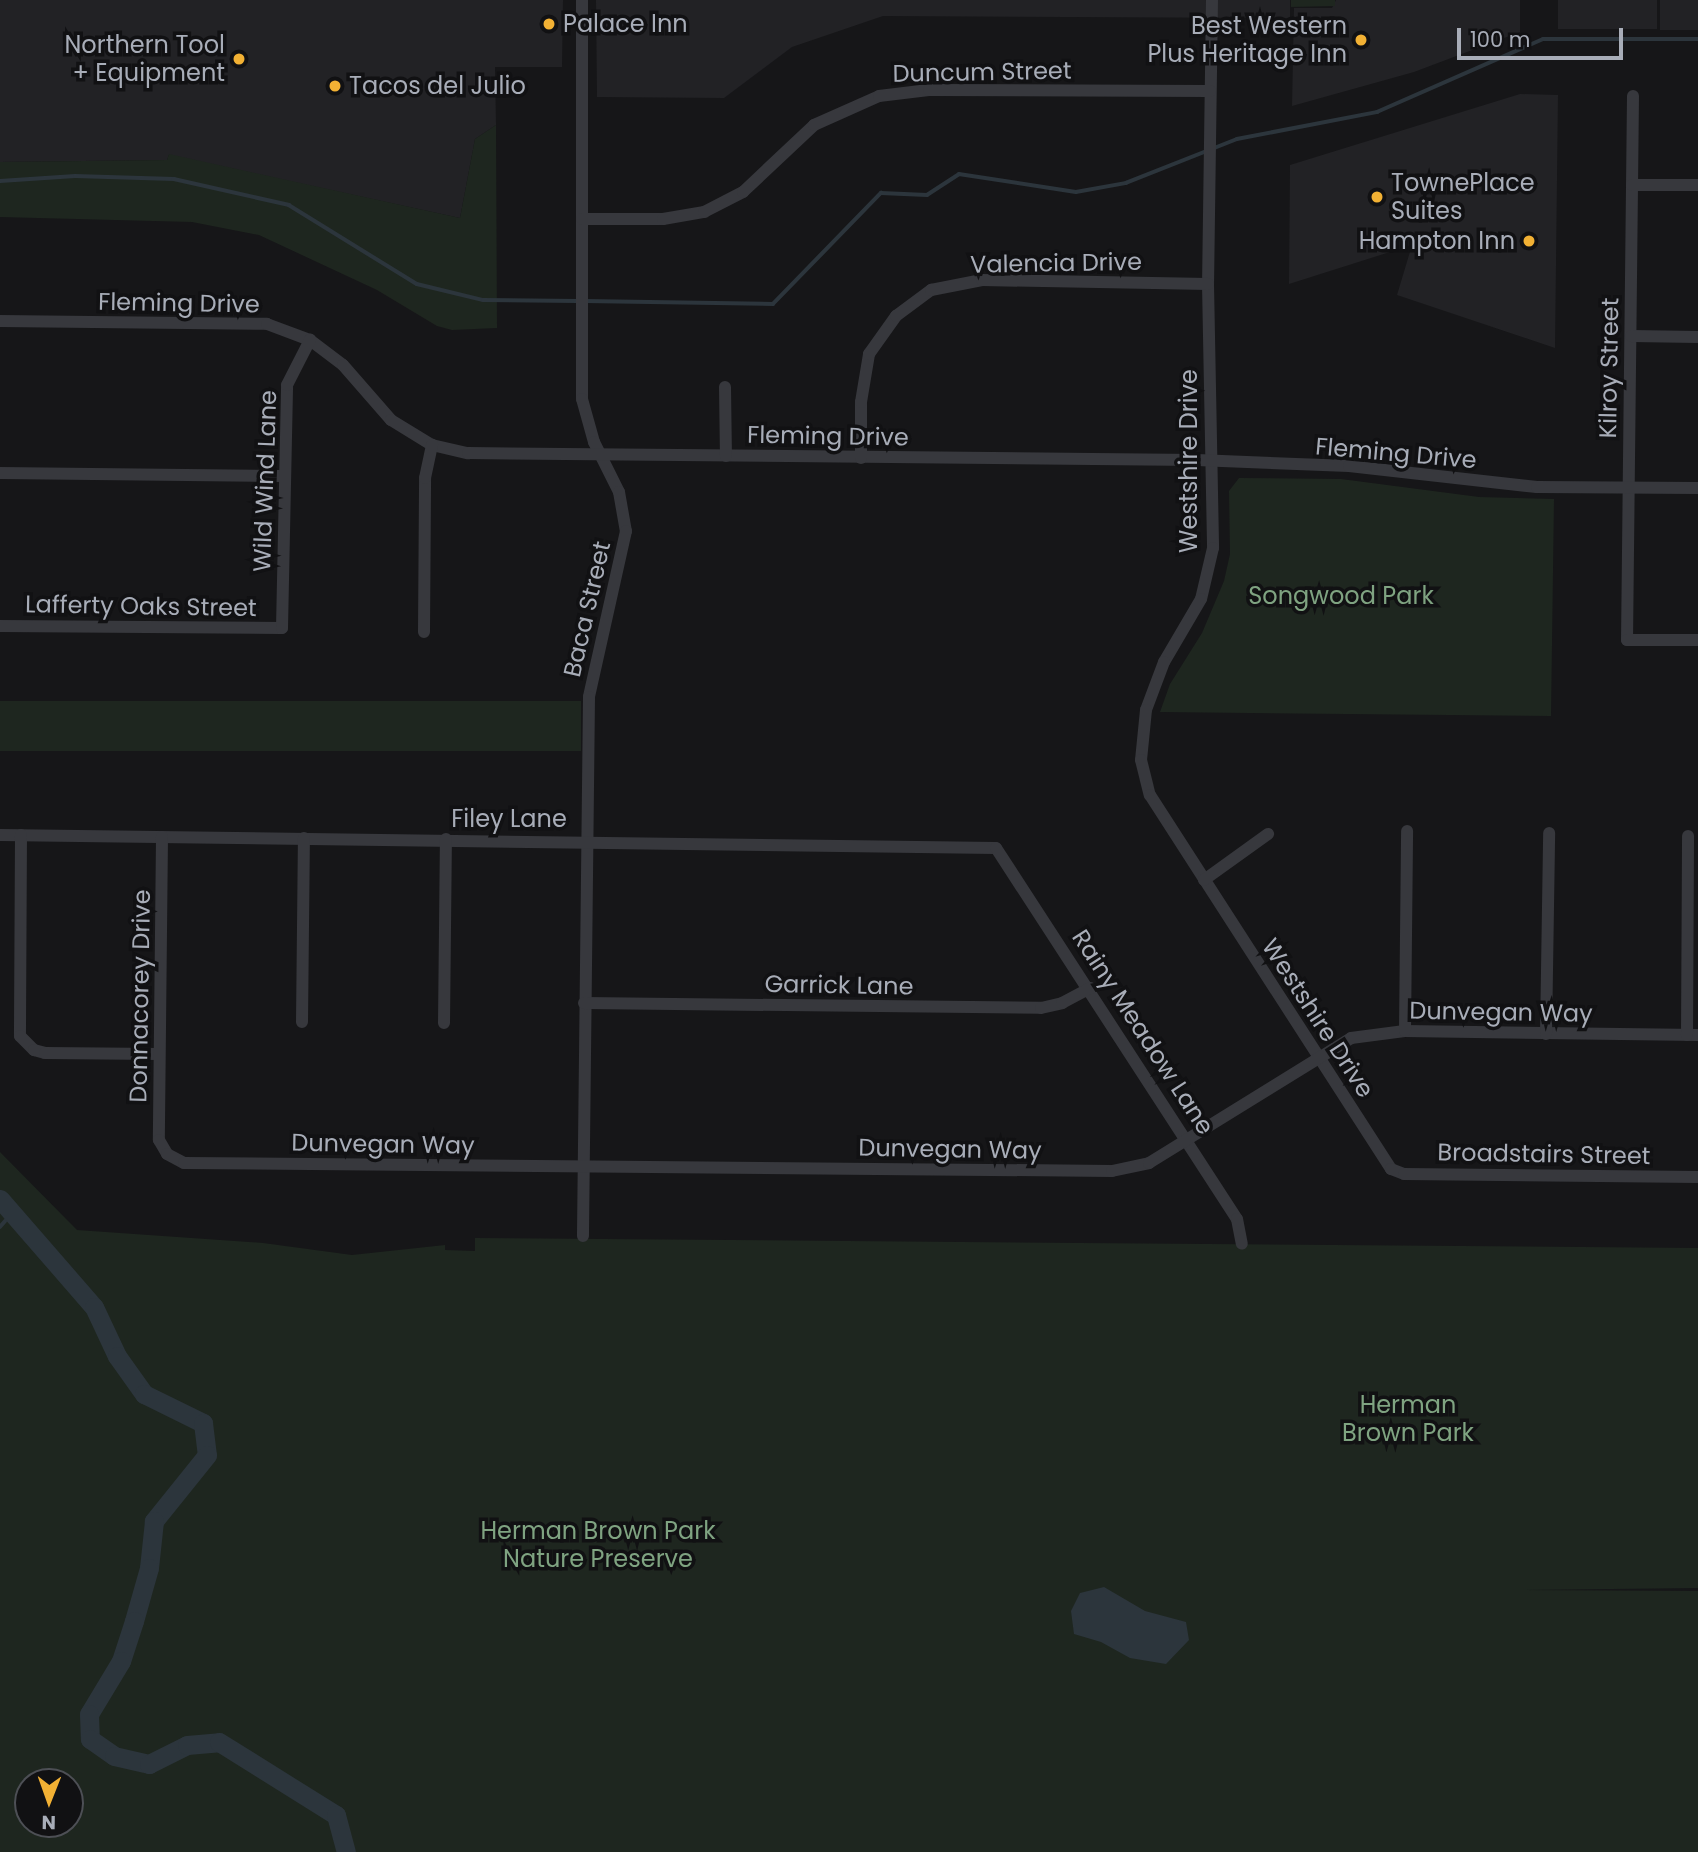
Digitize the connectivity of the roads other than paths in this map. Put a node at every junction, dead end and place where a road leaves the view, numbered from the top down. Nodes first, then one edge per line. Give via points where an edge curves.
1 (582, 0) edge
2 (1212, 0) edge
3 (1210, 91) junction
4 (1633, 96) dead end
5 (1632, 184) junction
6 (1698, 185) edge
7 (582, 219) junction
8 (1209, 284) junction
9 (0, 321) edge
10 (1631, 337) junction
11 (1698, 337) edge
12 (310, 341) junction
13 (725, 387) dead end
14 (432, 445) junction
15 (726, 456) junction
16 (602, 457) junction
17 (861, 458) junction
18 (1212, 463) junction
19 (0, 473) edge
20 (284, 476) junction
21 (1629, 488) junction
22 (1698, 488) edge
23 (0, 626) edge
24 (282, 628) joint
25 (424, 632) dead end
26 (1698, 640) edge
27 (1407, 831) dead end
28 (1549, 833) dead end
29 (1268, 834) dead end
30 (0, 835) edge
31 (20, 835) junction
32 (1688, 836) dead end
33 (162, 837) junction
34 (304, 838) junction
35 (446, 839) junction
36 (587, 841) junction
37 (996, 848) joint
38 (1204, 880) junction
39 (1090, 988) junction
40 (584, 1003) junction
41 (302, 1022) dead end
42 (444, 1023) dead end
43 (1405, 1031) junction
44 (1546, 1034) junction
45 (1693, 1035) edge
46 (159, 1054) junction
47 (1317, 1055) junction
48 (1188, 1140) junction
49 (167, 1154) joint
50 (582, 1166) junction
51 (1391, 1169) joint
52 (1698, 1177) edge
53 (583, 1236) dead end
54 (1242, 1244) dead end

1 - 7 street, Baca Street
2 - 3 street, Westshire Drive
3 - 7 street, Duncum Street via 929,90 879,96 814,125 743,192 704,212 663,219
3 - 8 street, Westshire Drive
4 - 5 street, Kilroy Street
5 - 6 street
5 - 10 street, Kilroy Street
7 - 16 street, Baca Street via 582,399
8 - 17 street, Valencia Drive via 982,280 931,290 896,316 869,354 861,402
8 - 18 street, Westshire Drive
9 - 12 street, Fleming Drive via 267,324
10 - 11 street
10 - 21 street, Kilroy Street
12 - 14 street, Fleming Drive via 342,365 391,420
12 - 20 street, Wild Wind Lane via 287,385
13 - 15 street
14 - 16 street, Fleming Drive via 505,457
14 - 25 street via 425,478
15 - 16 street, Fleming Drive
15 - 17 street, Fleming Drive
16 - 36 street, Baca Street via 624,511 625,551 589,697
17 - 18 street, Fleming Drive
18 - 21 street, Fleming Drive via 1349,466 1537,487
18 - 38 street, Westshire Drive via 1209,576 1154,685 1141,760 1150,795
19 - 20 street
20 - 24 street, Wild Wind Lane
21 - 22 street, Fleming Drive
21 - 26 street, Kilroy Street via 1628,640
23 - 24 street, Lafferty Oaks Street
27 - 43 street
28 - 44 street
29 - 38 street
30 - 31 street, Filey Lane
31 - 33 street, Filey Lane
31 - 46 street via 20,1036 34,1050 45,1053
32 - 45 street
33 - 34 street, Filey Lane
33 - 46 street, Donnacorey Drive
34 - 35 street, Filey Lane
34 - 41 street
35 - 36 street, Filey Lane
35 - 42 street
36 - 37 street, Filey Lane
36 - 40 street, Baca Street
37 - 39 street, Rainy Meadow Lane
38 - 47 street, Westshire Drive
39 - 40 street, Garrick Lane via 1041,1008
39 - 48 street, Rainy Meadow Lane
40 - 50 street, Baca Street
43 - 44 street, Dunvegan Way
43 - 47 street, Dunvegan Way via 1351,1038
44 - 45 street, Dunvegan Way
46 - 49 street, Donnacorey Drive via 159,1140
47 - 48 street, Dunvegan Way
47 - 51 street, Westshire Drive
48 - 50 street, Dunvegan Way via 1149,1163 1112,1171
48 - 54 street, Rainy Meadow Lane via 1237,1219
49 - 50 street, Dunvegan Way via 184,1163
50 - 53 street, Baca Street
51 - 52 street, Broadstairs Street via 1404,1174

